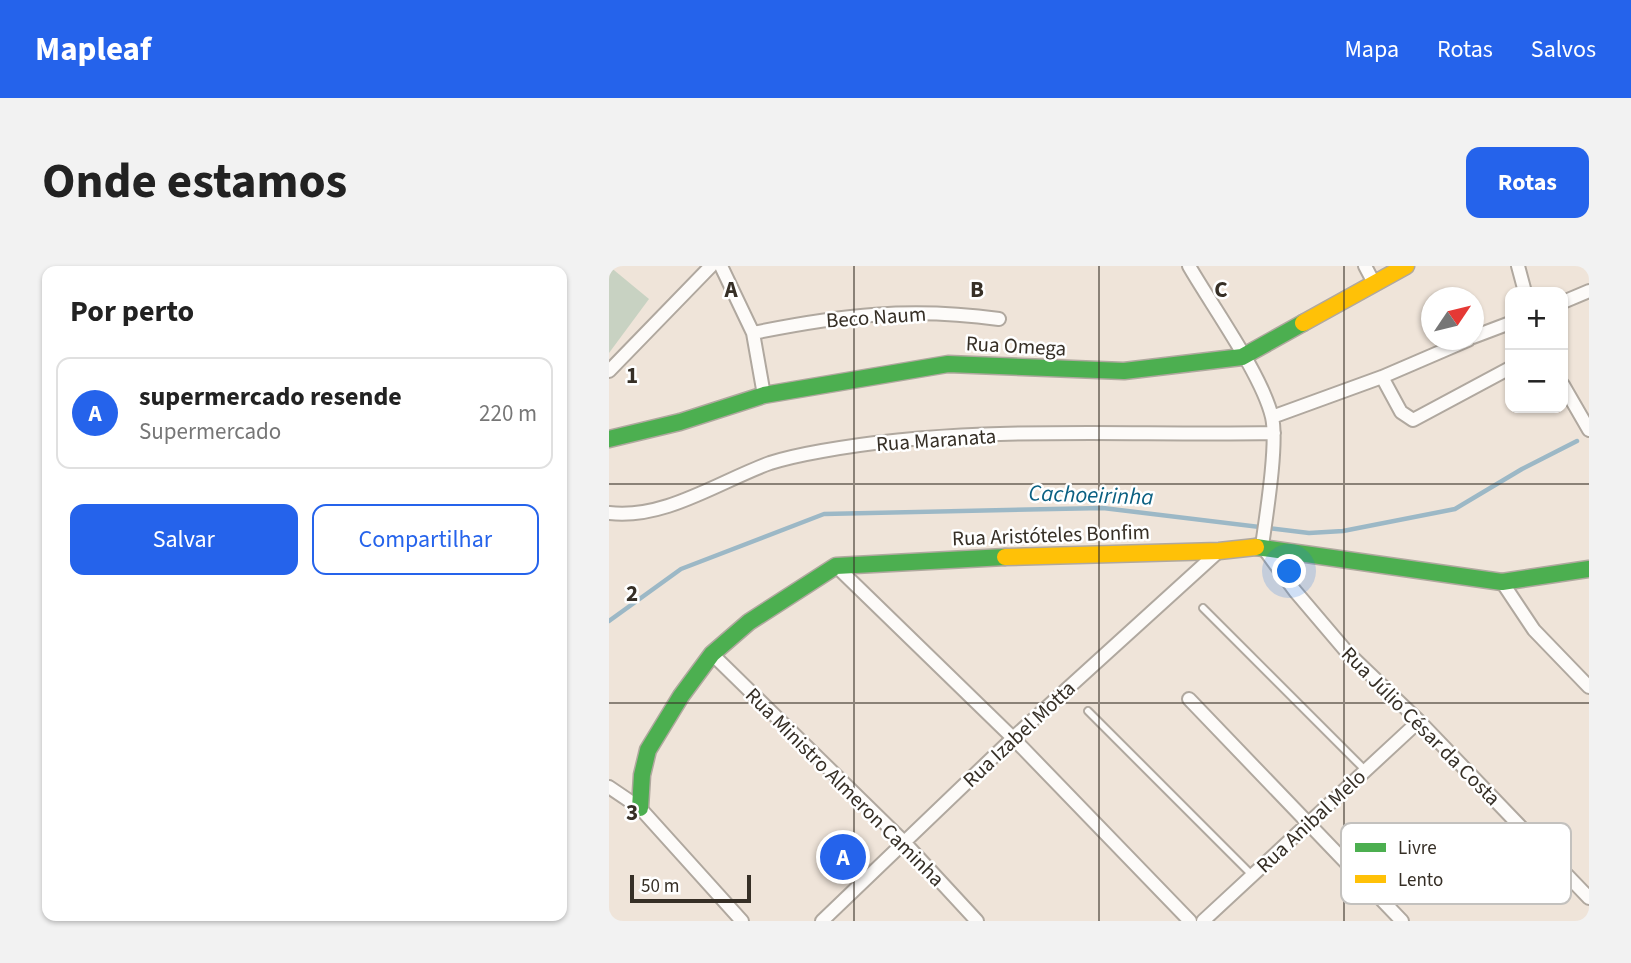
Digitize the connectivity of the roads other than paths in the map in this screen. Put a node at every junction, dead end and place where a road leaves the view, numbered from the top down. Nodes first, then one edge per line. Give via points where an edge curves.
1 (711, 266) edge
2 (722, 266) edge
3 (1189, 266) edge
4 (1365, 266) edge
5 (1406, 266) edge
6 (1518, 266) edge
7 (1374, 283) junction
8 (1524, 287) edge
9 (1589, 291) edge
10 (1568, 300) edge
11 (999, 319) dead end
12 (1505, 325) edge
13 (753, 333) junction
14 (1484, 333) edge
15 (1445, 350) edge
16 (1242, 356) junction
17 (609, 371) edge
18 (1505, 371) edge
19 (1382, 377) junction
20 (1568, 394) edge
21 (764, 395) junction
22 (1272, 417) junction
23 (1589, 430) edge
24 (1273, 433) junction
25 (609, 439) edge
26 (609, 513) edge
27 (1262, 546) junction
28 (1219, 551) junction
29 (836, 566) junction
30 (1589, 569) edge
31 (1502, 582) junction
32 (1203, 608) dead end
33 (712, 654) junction
34 (1589, 687) edge
35 (1189, 699) dead end
36 (1088, 711) dead end
37 (1419, 721) junction
38 (1013, 738) junction
39 (1366, 771) junction
40 (609, 788) edge
41 (640, 808) junction
42 (1517, 823) edge
43 (1310, 825) junction
44 (904, 842) junction
45 (1341, 857) edge
46 (1252, 876) junction
47 (1571, 879) edge
48 (1589, 898) edge
49 (1386, 904) edge
50 (743, 921) edge
51 (822, 921) edge
52 (977, 921) edge
53 (1190, 921) edge
54 (1203, 921) edge
55 (1402, 921) edge

1 - 17 street
2 - 13 street
3 - 16 street
4 - 7 street
5 - 7 street, Rua Omega
6 - 8 street
7 - 16 street, Rua Omega
9 - 10 street
11 - 13 street, Beco Naum via 909,311 831,318
12 - 14 street
13 - 21 street
15 - 19 street
16 - 21 street, Rua Omega via 1124,371 949,363
16 - 22 street
18 - 19 street via 1413,420 1401,412
19 - 22 street
20 - 23 street
21 - 25 street, Rua Omega
22 - 24 street
24 - 26 street, Rua Maranata via 955,435 875,444 772,463 668,504 625,515
24 - 27 street
27 - 28 street, Rua Aristóteles Bonfim
27 - 31 street, Rua Aristóteles Bonfim
27 - 37 street, Rua Júlio César da Costa via 1346,651
28 - 29 street, Rua Aristóteles Bonfim
28 - 38 street, Rua Izabel Motta
29 - 33 street, Rua Aristóteles Bonfim via 749,622
29 - 38 street
30 - 31 street, Rua Aristóteles Bonfim
31 - 34 street via 1534,630
32 - 39 lane
33 - 41 street, Rua Aristóteles Bonfim via 648,750
33 - 44 street, Rua Ministro Almeron Caminha
35 - 43 street
36 - 46 lane
37 - 39 street, Rua Anibal Melo
37 - 42 street, Rua Júlio César da Costa
38 - 44 street, Rua Izabel Motta
38 - 53 street
39 - 43 street, Rua Anibal Melo
40 - 41 street
41 - 50 street
43 - 45 street
43 - 46 street, Rua Anibal Melo
44 - 51 street, Rua Izabel Motta
44 - 52 street, Rua Ministro Almeron Caminha
46 - 54 street, Rua Anibal Melo
47 - 48 street, Rua Júlio César da Costa
49 - 55 street

